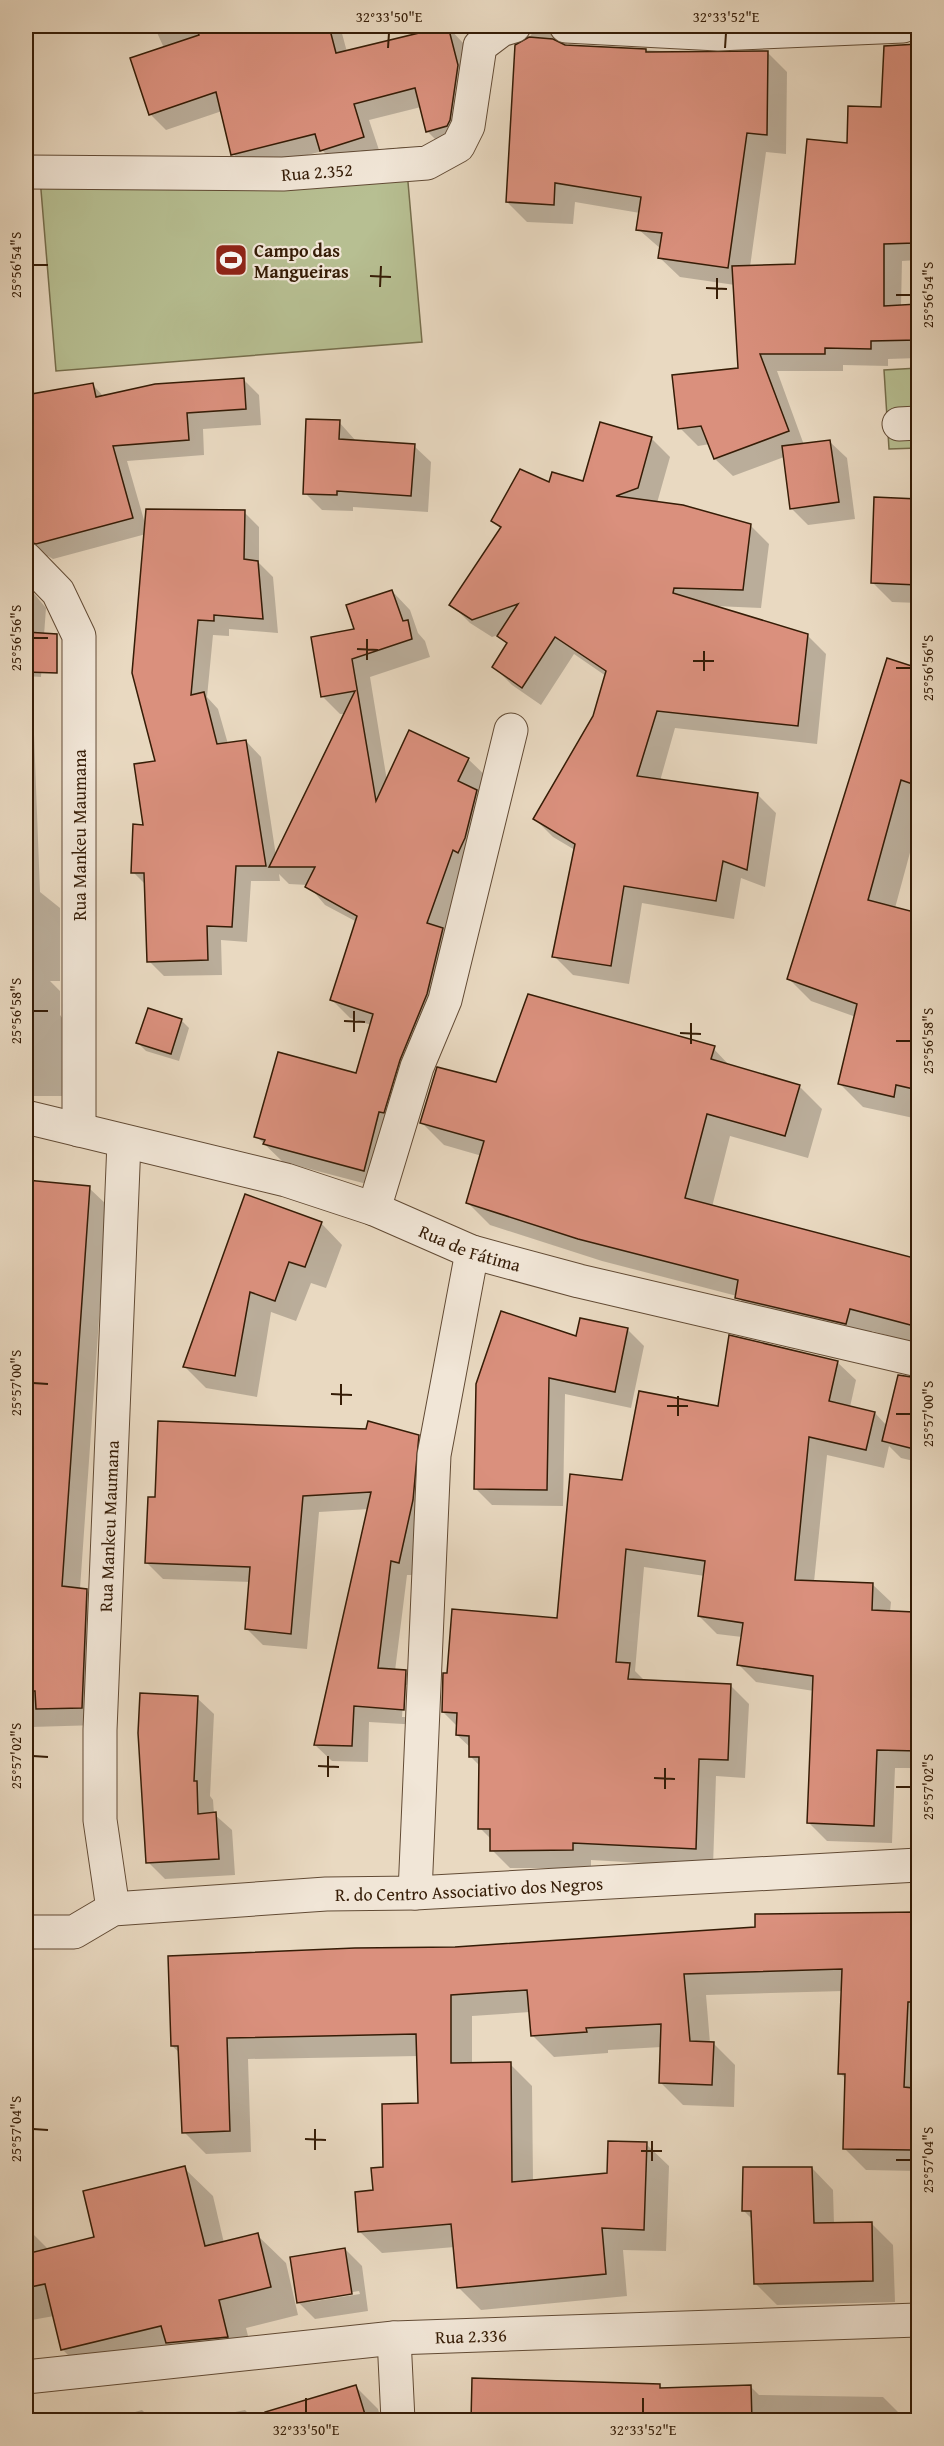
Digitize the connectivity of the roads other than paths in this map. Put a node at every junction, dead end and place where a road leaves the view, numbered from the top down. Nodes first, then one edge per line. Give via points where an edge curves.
1 (514, 26) edge
2 (566, 26) edge
3 (903, 26) edge
4 (26, 172) edge
5 (26, 559) edge
6 (511, 730) dead end
7 (26, 1117) edge
8 (78, 1130) junction
9 (124, 1142) junction
10 (374, 1209) junction
11 (472, 1252) junction
12 (918, 1360) edge
13 (918, 1865) edge
14 (415, 1893) junction
15 (113, 1909) junction
16 (26, 1932) edge
17 (918, 2320) edge
18 (394, 2338) junction
19 (26, 2376) edge
20 (398, 2421) edge

1 - 4 street, Rua 2.352 via 501,30 480,46 468,126 458,146 427,163 283,174
2 - 3 street via 718,34
5 - 8 street, Rua Mankeu Maumana via 58,592 79,636
6 - 10 street via 445,1000 417,1067
7 - 8 street, Rua de Fátima
8 - 9 street, Rua de Fátima
9 - 10 street, Rua de Fátima via 286,1180
9 - 15 street, Rua Mankeu Maumana via 100,1730 100,1820
10 - 11 street, Rua de Fátima
11 - 12 street, Rua de Fátima via 579,1281
11 - 14 street via 434,1455
13 - 14 street, R. do Centro Associativo dos Negros
14 - 15 street, R. do Centro Associativo dos Negros via 326,1894
15 - 16 street, R. do Centro Associativo dos Negros via 74,1932
17 - 18 street, Rua 2.336
18 - 19 street, Rua 2.336
18 - 20 street

